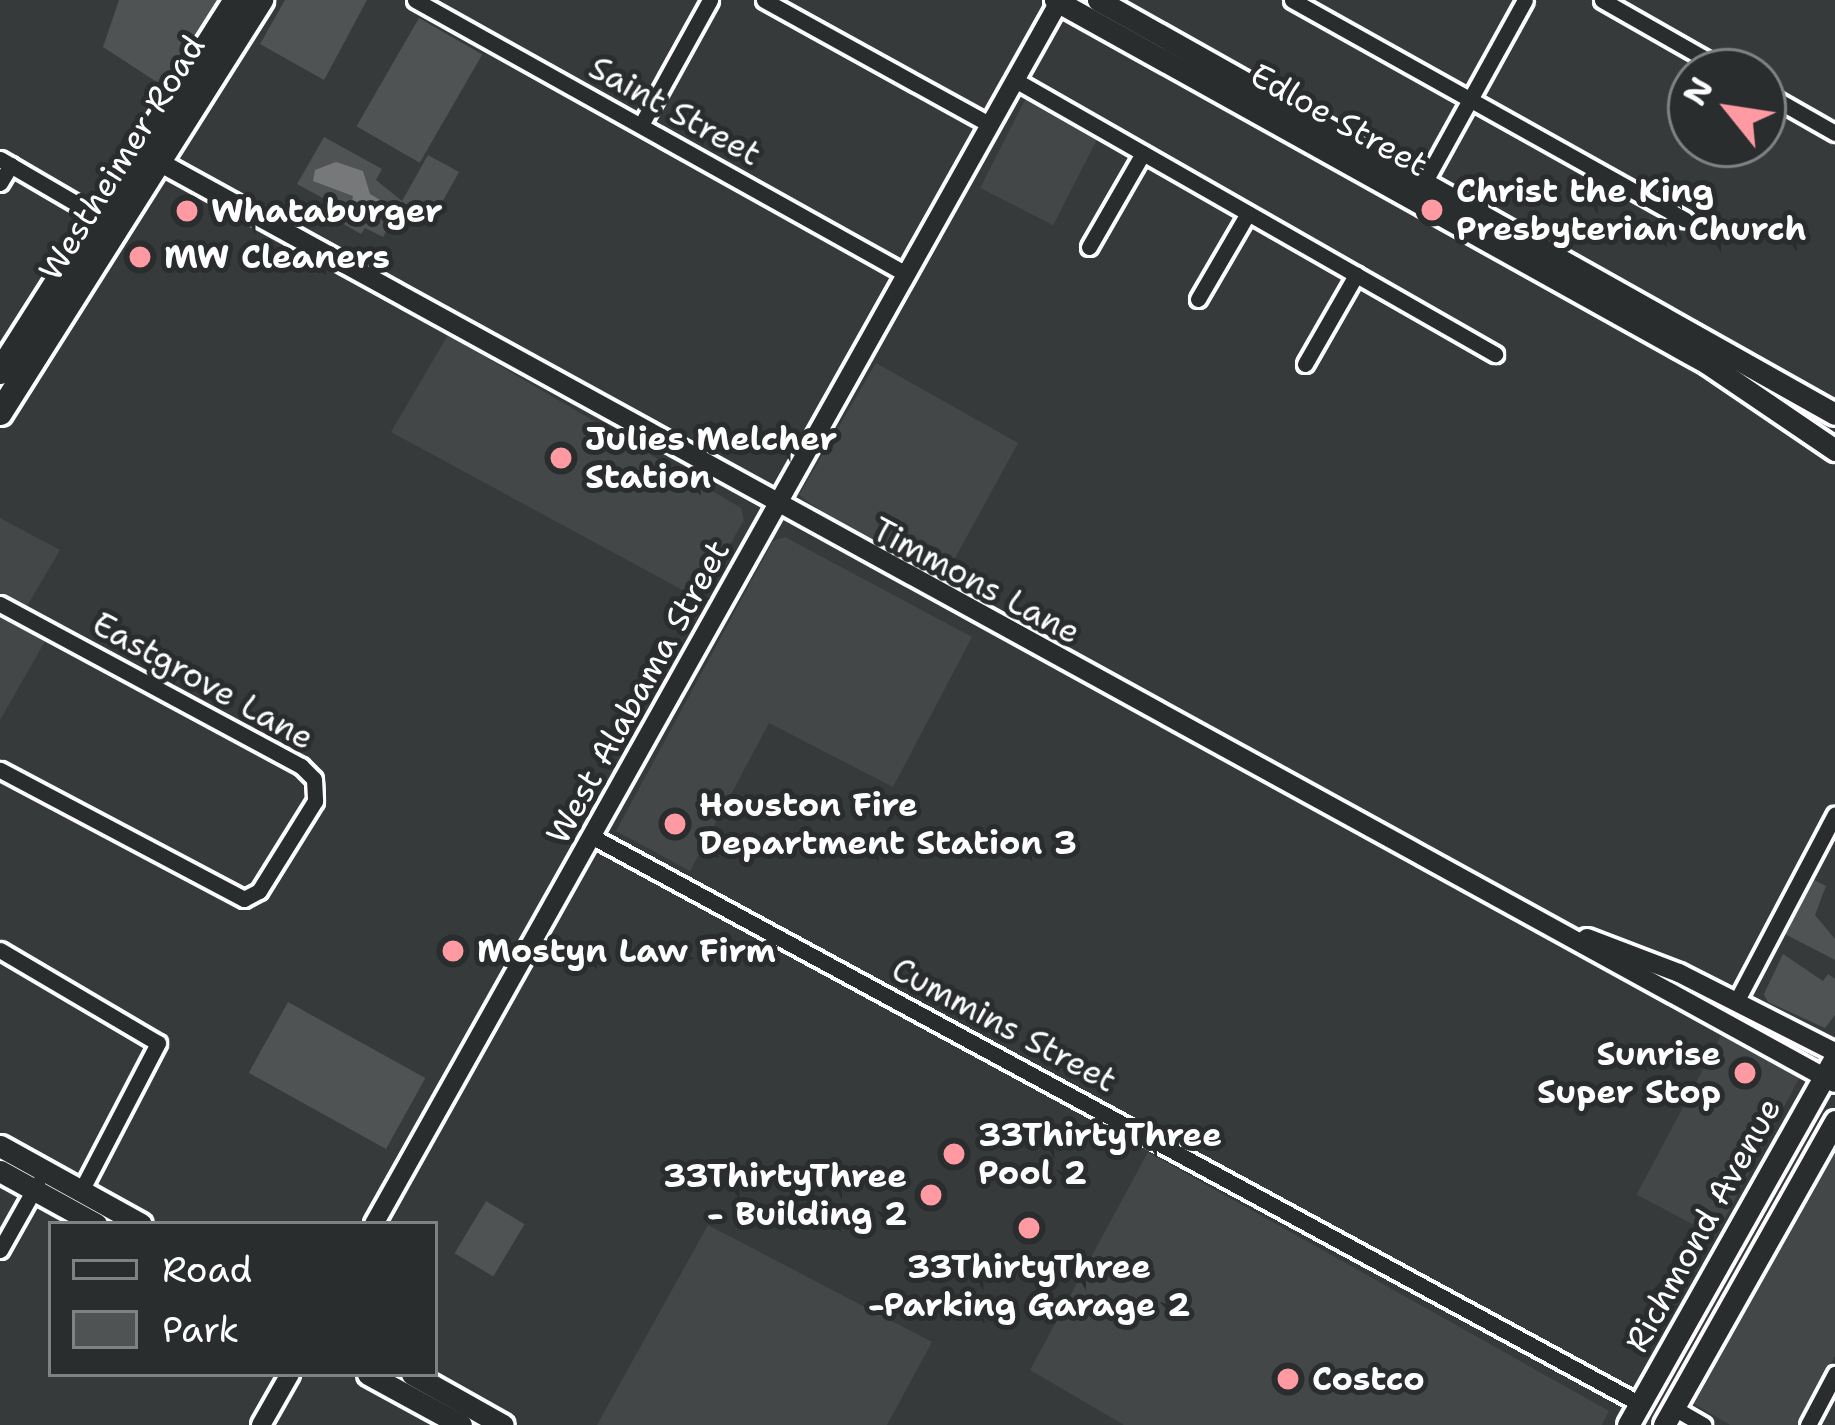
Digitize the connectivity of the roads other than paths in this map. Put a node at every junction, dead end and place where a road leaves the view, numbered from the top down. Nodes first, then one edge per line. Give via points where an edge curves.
1 (236, 0) edge
2 (261, 0) edge
3 (415, 0) edge
4 (710, 0) edge
5 (764, 0) edge
6 (1098, 0) edge
7 (1292, 0) edge
8 (1525, 0) edge
9 (1602, 0) edge
10 (1058, 1) edge
11 (218, 48) junction
12 (1686, 48) edge
13 (1015, 80) junction
14 (1238, 90) junction
15 (1470, 100) junction
16 (1787, 106) edge
17 (162, 117) junction
18 (990, 124) junction
19 (641, 125) junction
20 (1835, 133) edge
21 (1143, 153) junction
22 (5, 162) edge
23 (159, 162) junction
24 (0, 183) edge
25 (1419, 191) junction
26 (1248, 213) junction
27 (1684, 220) dead end
28 (108, 222) junction
29 (1089, 247) dead end
30 (906, 274) junction
31 (1356, 275) junction
32 (1198, 299) dead end
33 (1495, 354) dead end
34 (1712, 355) junction
35 (1305, 364) dead end
36 (0, 372) edge
37 (0, 412) edge
38 (1835, 414) edge
39 (1834, 446) edge
40 (776, 507) junction
41 (0, 604) edge
42 (0, 770) edge
43 (1835, 814) edge
44 (591, 836) junction
45 (0, 950) edge
46 (1675, 982) junction
47 (1736, 1002) junction
48 (1832, 1067) edge
49 (1835, 1121) edge
50 (0, 1146) edge
51 (0, 1171) edge
52 (39, 1180) junction
53 (81, 1191) junction
54 (92, 1221) edge
55 (136, 1221) edge
56 (376, 1221) edge
57 (0, 1250) edge
58 (1678, 1337) junction
59 (1835, 1374) edge
60 (288, 1377) edge
61 (373, 1377) edge
62 (417, 1377) edge
63 (1643, 1415) edge
64 (1667, 1419) edge
65 (261, 1425) edge
66 (461, 1425) edge
67 (503, 1425) edge
68 (1628, 1425) edge
69 (1704, 1425) edge
70 (1808, 1425) edge

1 - 11 main road, Westheimer Road
2 - 11 main road, Westheimer Road
3 - 19 street, Saint Street
4 - 19 street
5 - 18 street
6 - 14 main road, Edloe Street
7 - 15 street
8 - 15 street
9 - 12 street
10 - 13 street, West Alabama Street
10 - 14 main road, Edloe Street
11 - 17 main road, Westheimer Road
11 - 23 main road, Westheimer Road
13 - 18 street, West Alabama Street
13 - 21 street
14 - 25 main road, Edloe Street
15 - 25 street
15 - 27 street
16 - 20 street
17 - 23 main road
17 - 28 main road, Westheimer Road
18 - 30 street, West Alabama Street
19 - 30 street, Saint Street
21 - 26 street
21 - 29 street
22 - 24 street
22 - 28 street
23 - 28 main road, Westheimer Road
23 - 40 street, Timmons Lane
25 - 34 main road, Edloe Street
26 - 31 street
26 - 32 street
28 - 36 main road, Westheimer Road
28 - 37 main road, Westheimer Road
30 - 40 street, West Alabama Street
31 - 33 street
31 - 35 street
34 - 38 main road, Edloe Street
34 - 39 main road, Edloe Street
40 - 44 street, West Alabama Street
40 - 46 street, Timmons Lane
41 - 42 street, Eastgrove Lane via 301,766 314,779 316,801 260,891 244,899
43 - 47 street
44 - 56 street, West Alabama Street
44 - 63 street, Cummins Street
45 - 53 street via 148,1030 158,1054
46 - 47 street, Timmons Lane
46 - 48 street, Timmons Lane
47 - 48 street, Timmons Lane
48 - 58 main road, Richmond Avenue
49 - 64 main road, Richmond Avenue
50 - 52 main road
51 - 52 main road
52 - 53 main road
52 - 54 main road
52 - 57 street
53 - 55 main road
58 - 63 main road, Richmond Avenue
58 - 64 main road via 1658,1400
59 - 70 street
60 - 65 street
61 - 66 main road
62 - 67 main road
63 - 68 main road, Richmond Avenue
64 - 69 street

